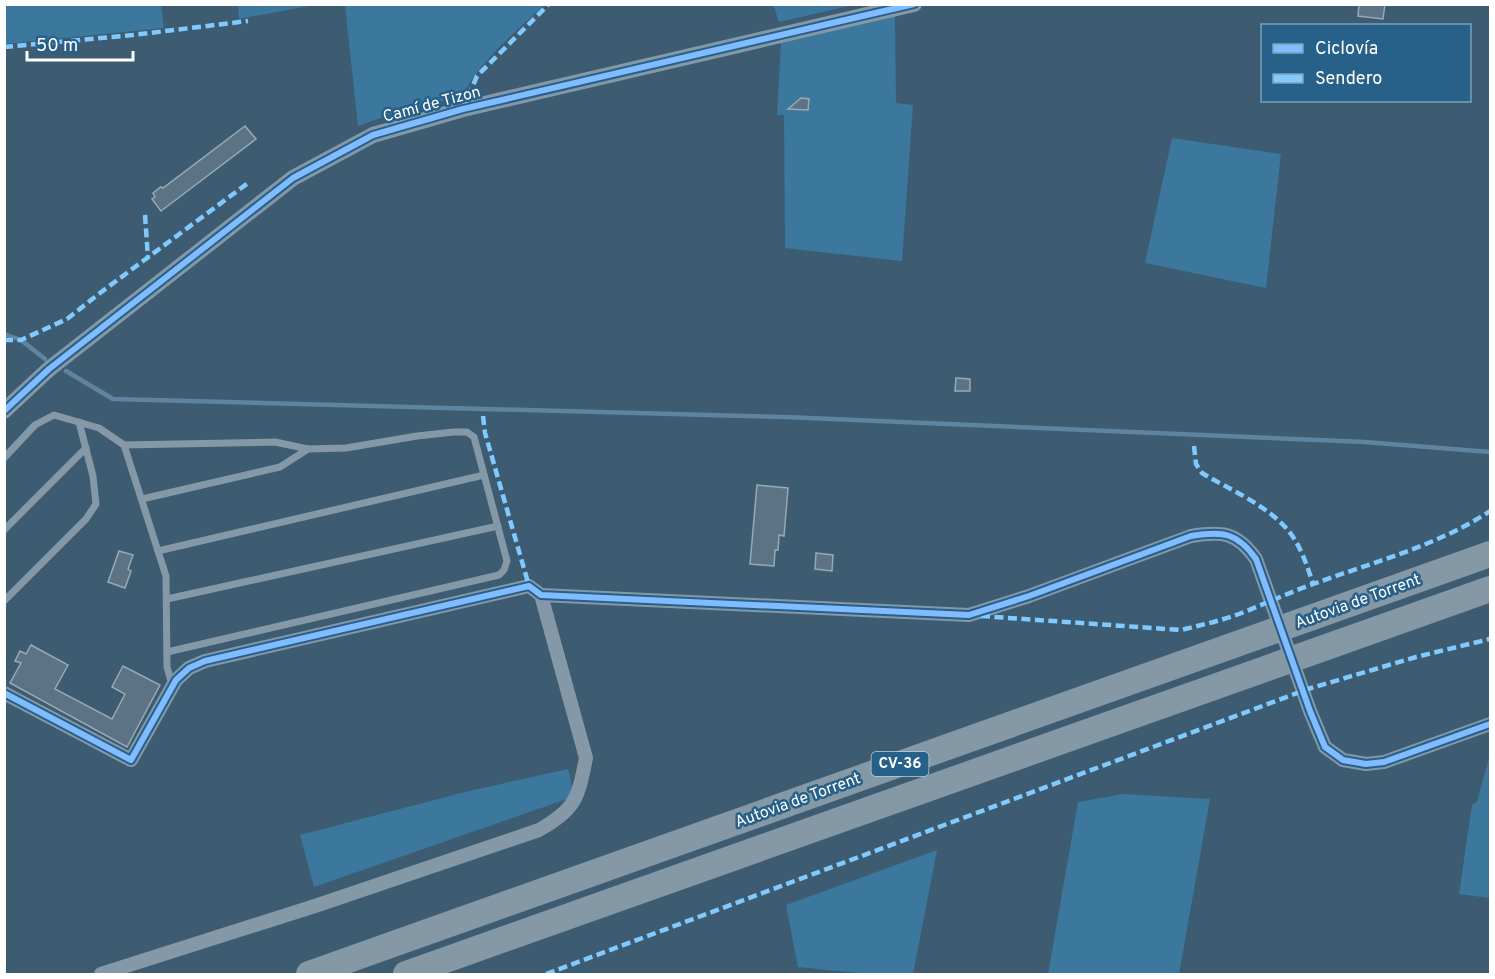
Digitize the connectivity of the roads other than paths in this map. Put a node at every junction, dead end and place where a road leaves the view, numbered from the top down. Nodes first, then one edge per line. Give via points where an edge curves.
1 (914, 4) edge
2 (4, 411) edge
3 (79, 422) junction
4 (124, 445) junction
5 (86, 448) junction
6 (308, 450) junction
7 (4, 458) edge
8 (484, 475) junction
9 (142, 499) junction
10 (498, 526) junction
11 (4, 530) edge
12 (158, 551) junction
13 (1491, 554) edge
14 (1491, 589) edge
15 (542, 595) junction
16 (167, 599) junction
17 (4, 601) edge
18 (167, 652) junction
19 (173, 686) junction
20 (4, 693) edge
21 (1491, 724) edge
22 (101, 975) edge
23 (309, 975) edge
24 (405, 975) edge

1 - 2 street, Camí de Tizon via 463,109 372,135 293,178 49,369
3 - 4 lane via 99,428
3 - 5 lane
3 - 7 lane via 54,415 34,425
4 - 6 lane via 275,442
4 - 9 lane
5 - 11 lane
5 - 17 lane via 96,504 86,519
6 - 8 lane via 467,432 474,437
6 - 9 lane via 280,467
8 - 10 lane
8 - 12 lane
9 - 12 lane
10 - 16 lane
10 - 18 lane via 507,561 499,575
12 - 16 lane via 166,576
13 - 23 highway, Autovia de Torrent / CV-36
14 - 24 highway, Autovia de Torrent / CV-36
15 - 19 street via 529,586 216,658 189,668
15 - 21 street via 969,615 1191,536 1212,532 1247,546 1256,559 1325,747 1343,760 1384,762
15 - 22 street via 586,758 572,805 557,820 539,830
16 - 18 lane
18 - 19 lane
19 - 20 street via 131,760

